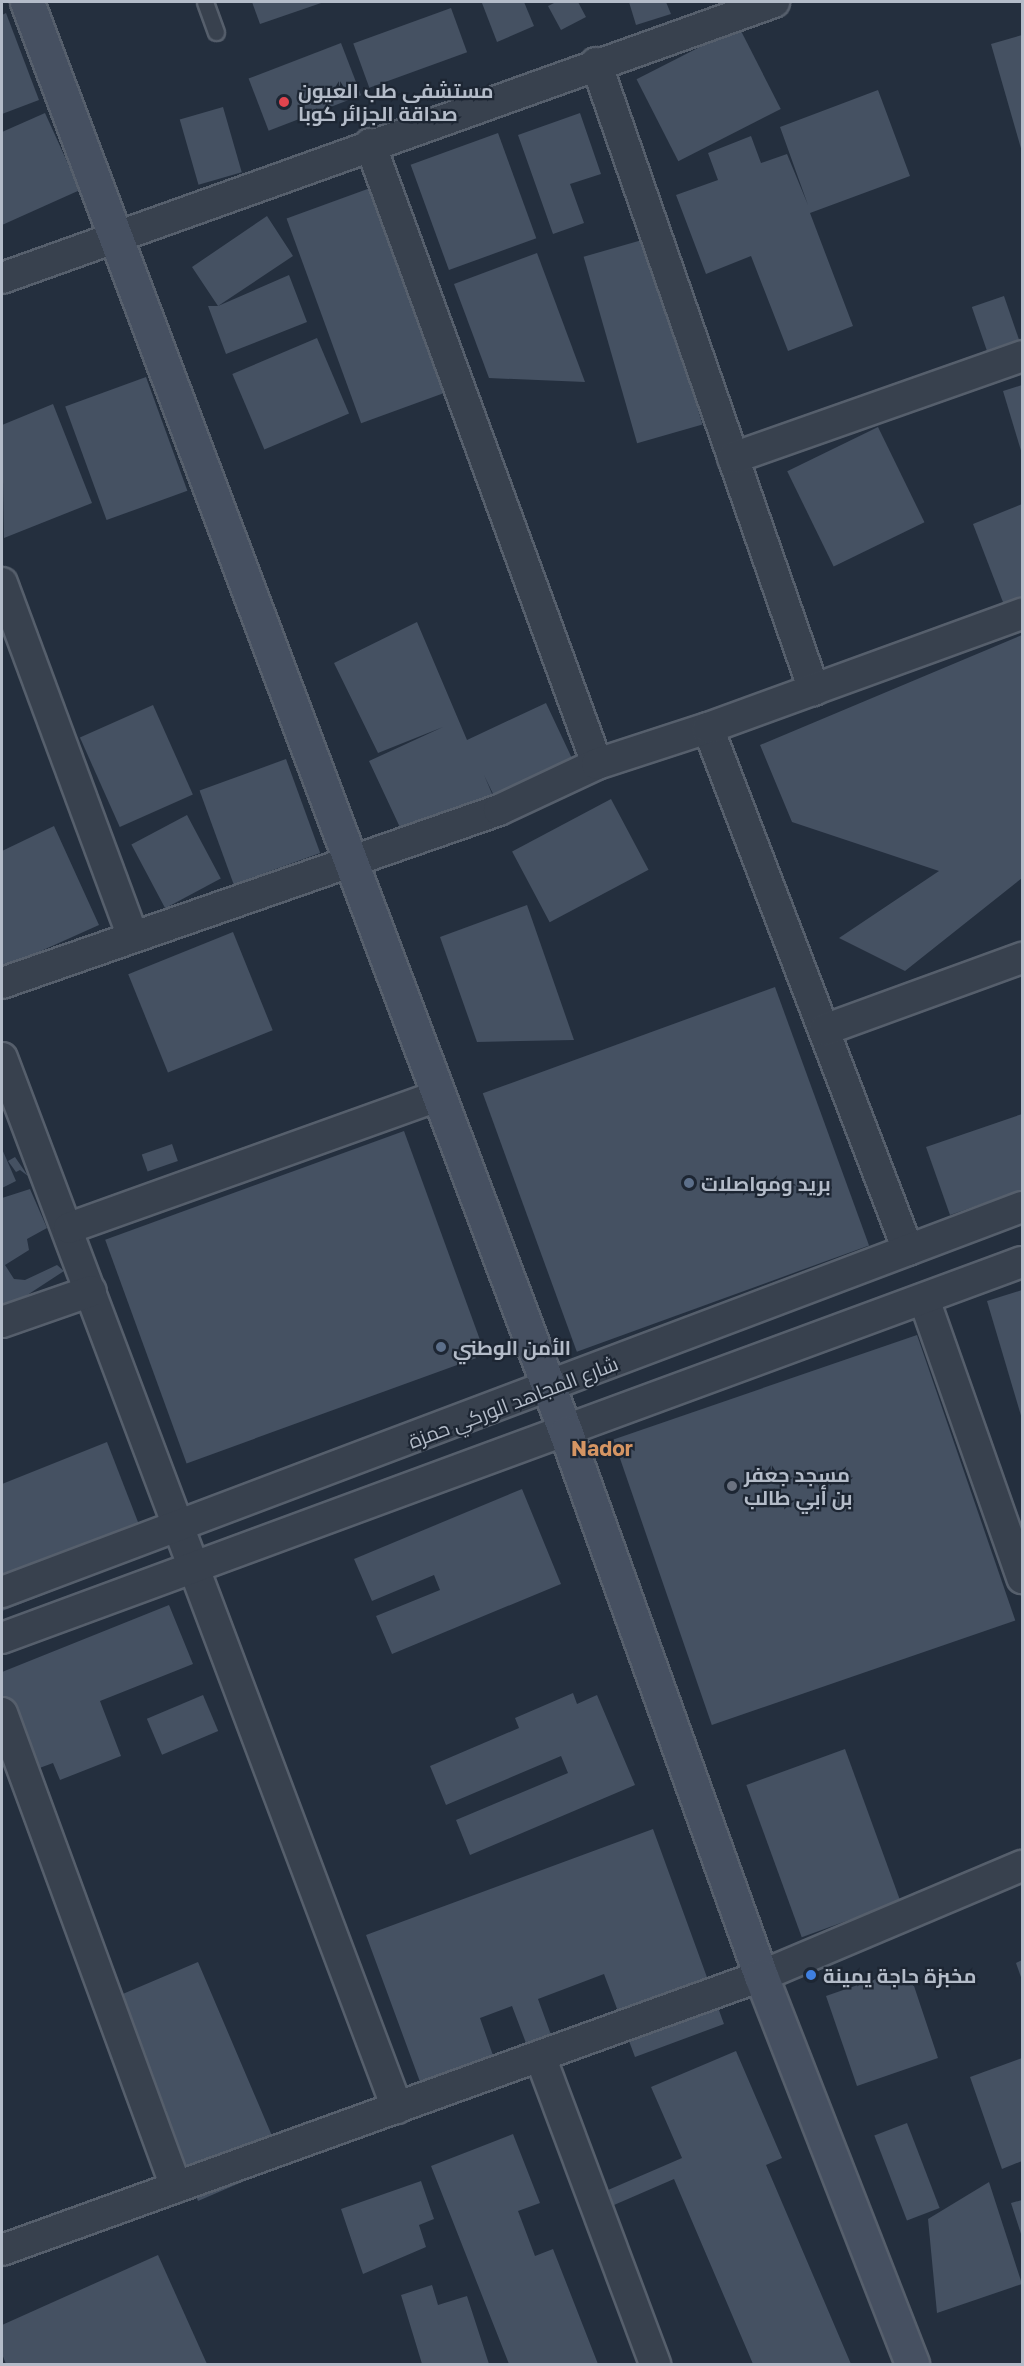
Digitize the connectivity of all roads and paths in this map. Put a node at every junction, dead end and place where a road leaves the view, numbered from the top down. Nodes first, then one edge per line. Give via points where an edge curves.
1 (27, 2) edge
2 (205, 2) edge
3 (774, 2) edge
4 (216, 32) dead end
5 (596, 63) junction
6 (370, 144) junction
7 (116, 236) junction
8 (2, 278) edge
9 (1023, 356) edge
10 (734, 458) junction
11 (2, 583) edge
12 (1023, 614) edge
13 (814, 690) junction
14 (708, 728) junction
15 (597, 764) junction
16 (350, 861) junction
17 (133, 937) junction
18 (1023, 958) edge
19 (2, 983) edge
20 (824, 1030) junction
21 (2, 1058) edge
22 (437, 1096) junction
23 (1023, 1207) edge
24 (69, 1228) junction
25 (908, 1250) junction
26 (1023, 1262) edge
27 (91, 1291) junction
28 (924, 1299) junction
29 (2, 1322) edge
30 (549, 1389) junction
31 (566, 1433) junction
32 (1010, 1504) edge
33 (178, 1528) junction
34 (195, 1568) junction
35 (1023, 1578) edge
36 (2, 1592) edge
37 (2, 1638) edge
38 (2, 1713) edge
39 (1023, 1866) edge
40 (761, 1976) junction
41 (540, 2056) junction
42 (397, 2108) junction
43 (176, 2187) junction
44 (2, 2250) edge
45 (655, 2364) edge
46 (912, 2364) edge

1 - 7 street
2 - 4 lane
3 - 5 street
5 - 6 street
5 - 10 street
6 - 7 street
6 - 15 street
7 - 8 street
7 - 16 street
9 - 10 street
10 - 13 street
11 - 17 street
12 - 13 street
13 - 14 street
14 - 15 street
14 - 20 street
15 - 16 street via 499,810
16 - 17 street
16 - 22 street
17 - 19 street
18 - 20 street
20 - 25 street
21 - 24 street
22 - 24 street
22 - 30 street
23 - 25 street, شارع المجاهد الوركي حمزة
24 - 27 street
25 - 30 street, شارع المجاهد الوركي حمزة
26 - 28 street
27 - 29 street
27 - 33 street
28 - 31 street
28 - 32 street
30 - 31 street
30 - 33 street, شارع المجاهد الوركي حمزة
31 - 34 street
31 - 40 street
32 - 35 street
33 - 34 street
33 - 36 street, شارع المجاهد الوركي حمزة
34 - 37 street
34 - 42 street
38 - 43 street
39 - 40 street
40 - 41 street
40 - 46 street
41 - 42 street
41 - 45 street
42 - 43 street
43 - 44 street

